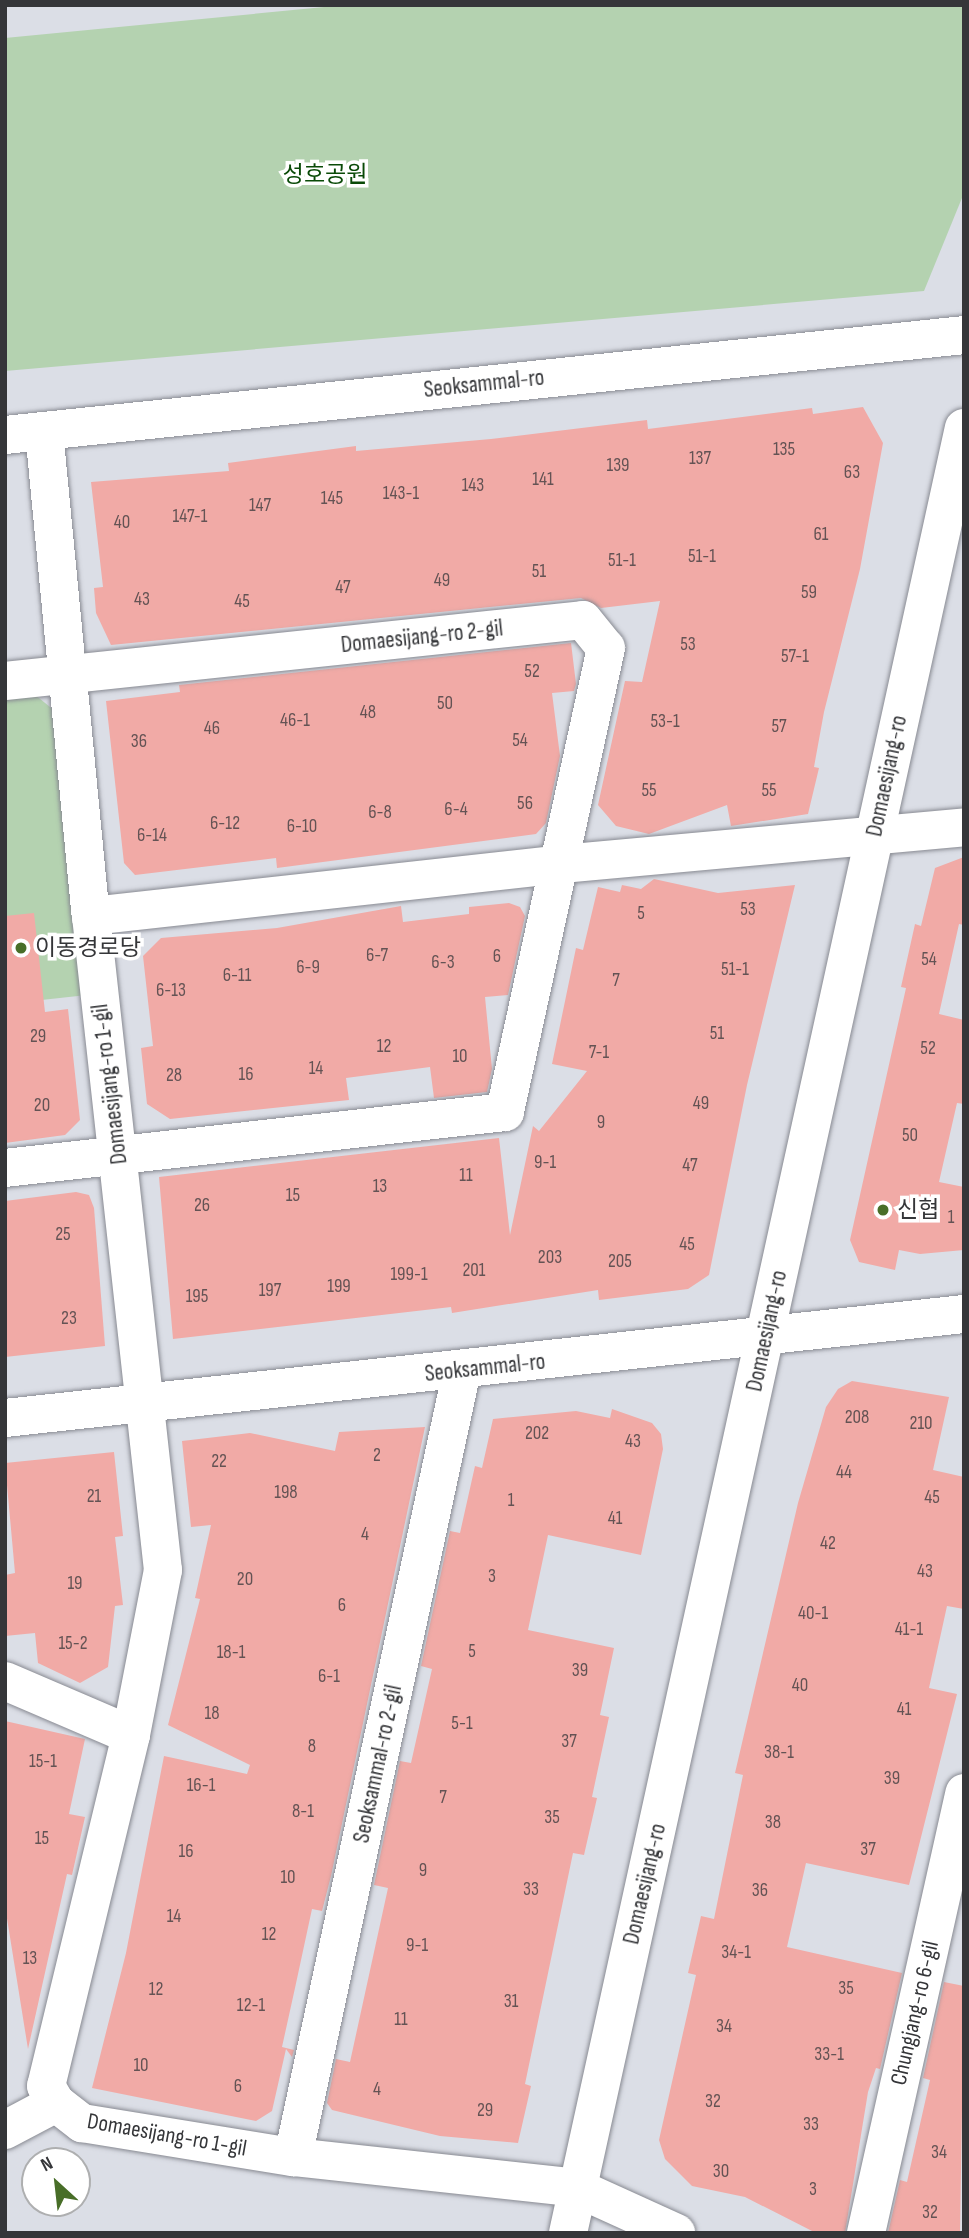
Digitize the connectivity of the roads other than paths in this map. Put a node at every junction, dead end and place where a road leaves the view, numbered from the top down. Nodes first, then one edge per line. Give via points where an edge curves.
1 (964, 335) edge
2 (964, 428) edge
3 (44, 430) junction
4 (5, 435) edge
5 (67, 675) junction
6 (5, 681) edge
7 (964, 827) edge
8 (874, 837) junction
9 (561, 864) junction
10 (91, 916) junction
11 (118, 1157) junction
12 (5, 1168) edge
13 (964, 1314) edge
14 (766, 1337) junction
15 (462, 1370) junction
16 (144, 1403) junction
17 (5, 1418) edge
18 (5, 1681) edge
19 (131, 1735) junction
20 (961, 1815) edge
21 (56, 2103) junction
22 (5, 2130) edge
23 (293, 2157) junction
24 (577, 2188) junction
25 (568, 2233) edge
26 (676, 2233) edge
27 (866, 2233) edge

1 - 3 street, Seoksammal-ro
2 - 8 street, Domaesijang-ro
3 - 4 street, Seoksammal-ro
3 - 5 street, Domaesijang-ro 1-gil
5 - 6 street, Domaesijang-ro 2-gil
5 - 9 street, Domaesijang-ro 2-gil via 583,620 606,648
5 - 10 street, Domaesijang-ro 1-gil
7 - 8 street
8 - 9 street
8 - 14 street, Domaesijang-ro
9 - 10 street
9 - 11 street, Domaesijang-ro 2-gil via 505,1112
10 - 11 street, Domaesijang-ro 1-gil
11 - 12 street, Domaesijang-ro 2-gil
11 - 16 street, Domaesijang-ro 1-gil
13 - 14 street, Seoksammal-ro
14 - 15 street, Seoksammal-ro
14 - 24 street, Domaesijang-ro
15 - 16 street, Seoksammal-ro
15 - 23 street, Seoksammal-ro 2-gil
16 - 17 street, Seoksammal-ro
16 - 19 street, Domaesijang-ro 1-gil via 163,1570
18 - 19 street
19 - 21 street, Domaesijang-ro 1-gil via 46,2087
20 - 27 street, Chungjang-ro 6-gil
21 - 22 street
21 - 23 street, Domaesijang-ro 1-gil via 82,2123
23 - 24 street, Domaesijang-ro 1-gil
24 - 25 street, Domaesijang-ro
24 - 26 street, Domaesijang-ro 1-gil

